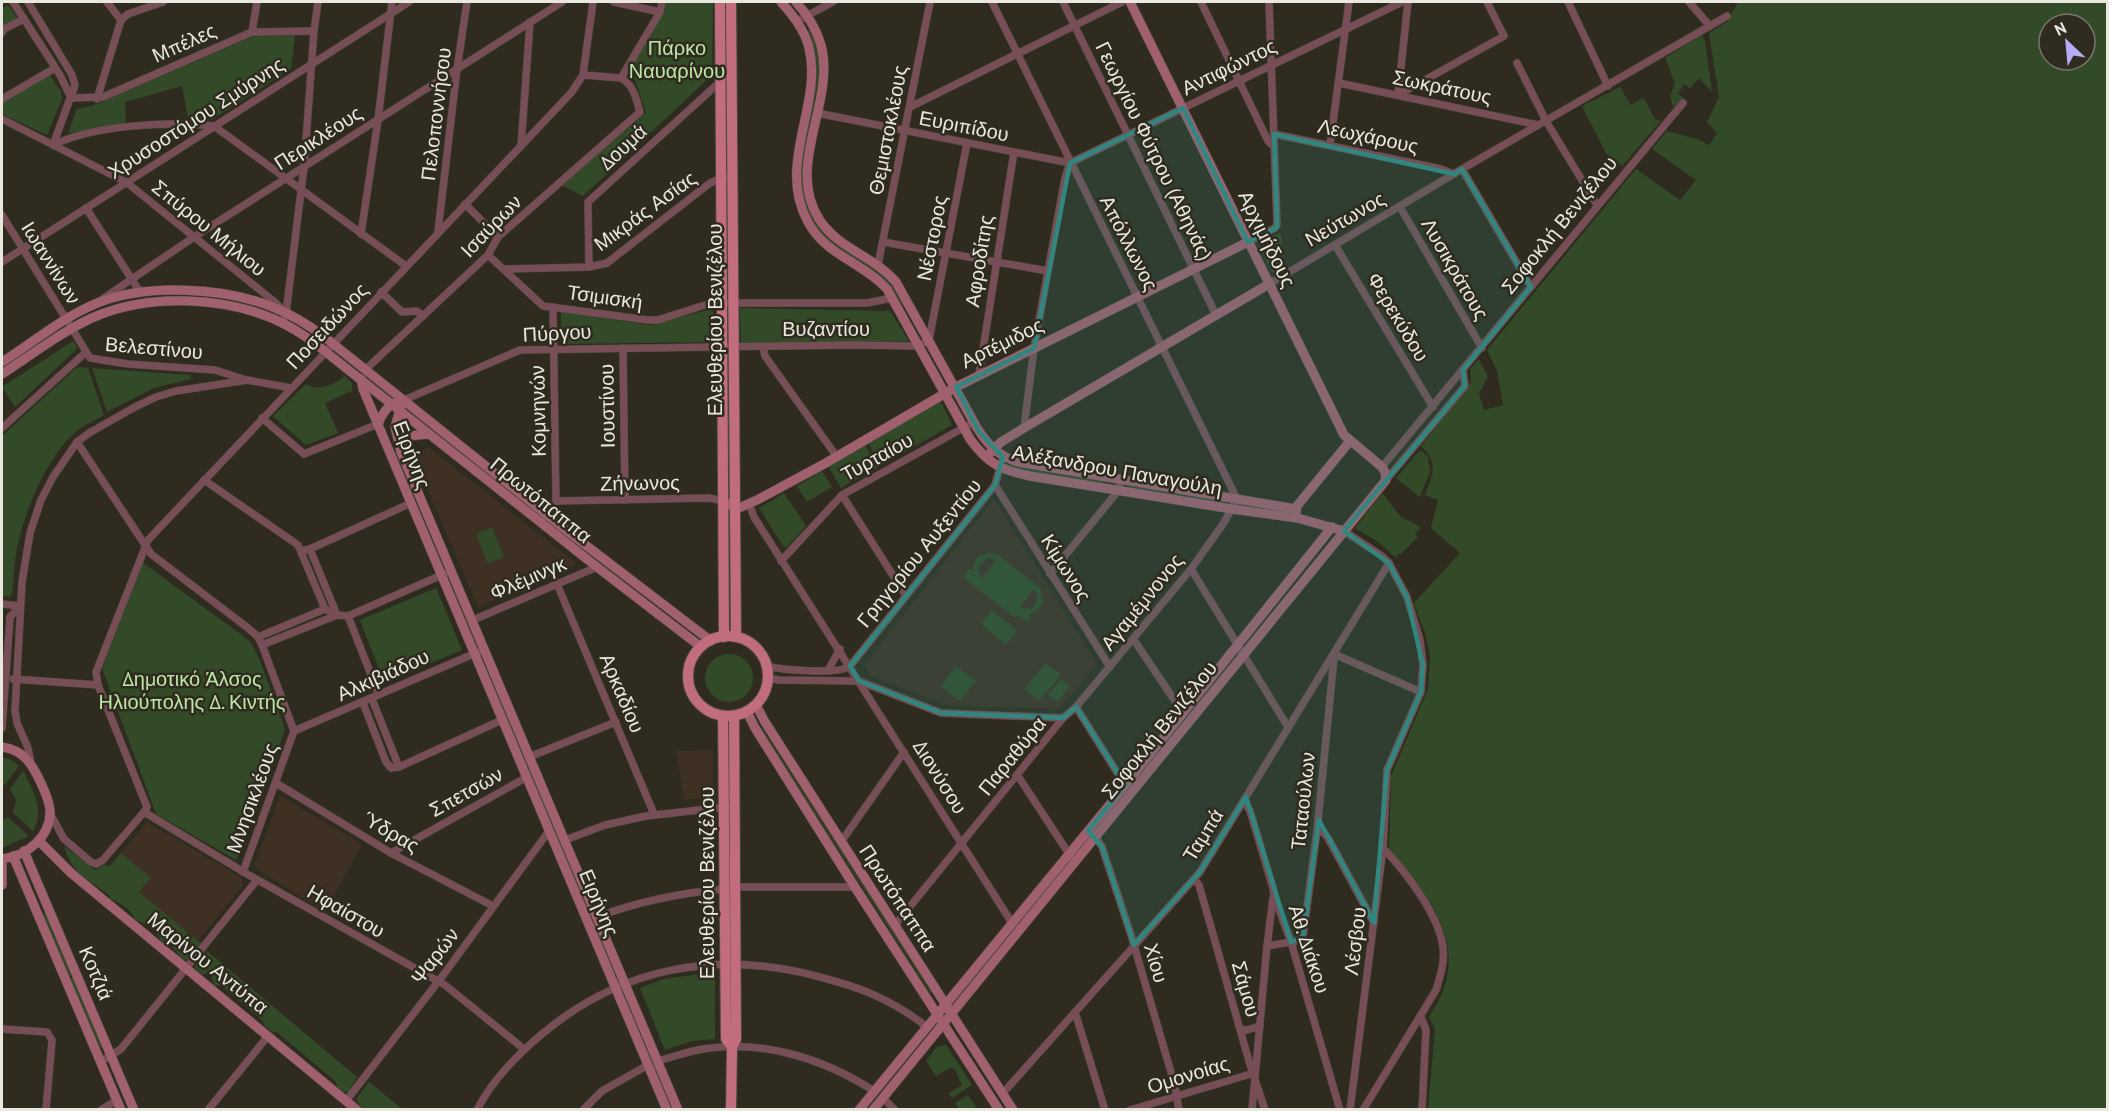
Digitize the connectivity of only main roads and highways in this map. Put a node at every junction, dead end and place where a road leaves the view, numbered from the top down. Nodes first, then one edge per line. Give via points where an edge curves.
1 (720, 2) edge
2 (731, 2) edge
3 (726, 80) junction
4 (728, 346) junction
5 (730, 637) junction
6 (729, 716) junction
7 (731, 1110) edge

1 - 3 main road, Ελευθερίου Βενιζέλου
2 - 3 main road, Ελευθερίου Βενιζέλου
3 - 4 main road, Ελευθερίου Βενιζέλου
4 - 5 main road, Ελευθερίου Βενιζέλου via 735,504
4 - 5 main road, Ελευθερίου Βενιζέλου via 723,501
5 - 6 main road via 755,647 767,672 766,687 752,708
5 - 6 main road via 706,644 694,656 688,677 690,689 703,707
6 - 7 main road, Ελευθερίου Βενιζέλου via 731,964 736,1039 732,1047

